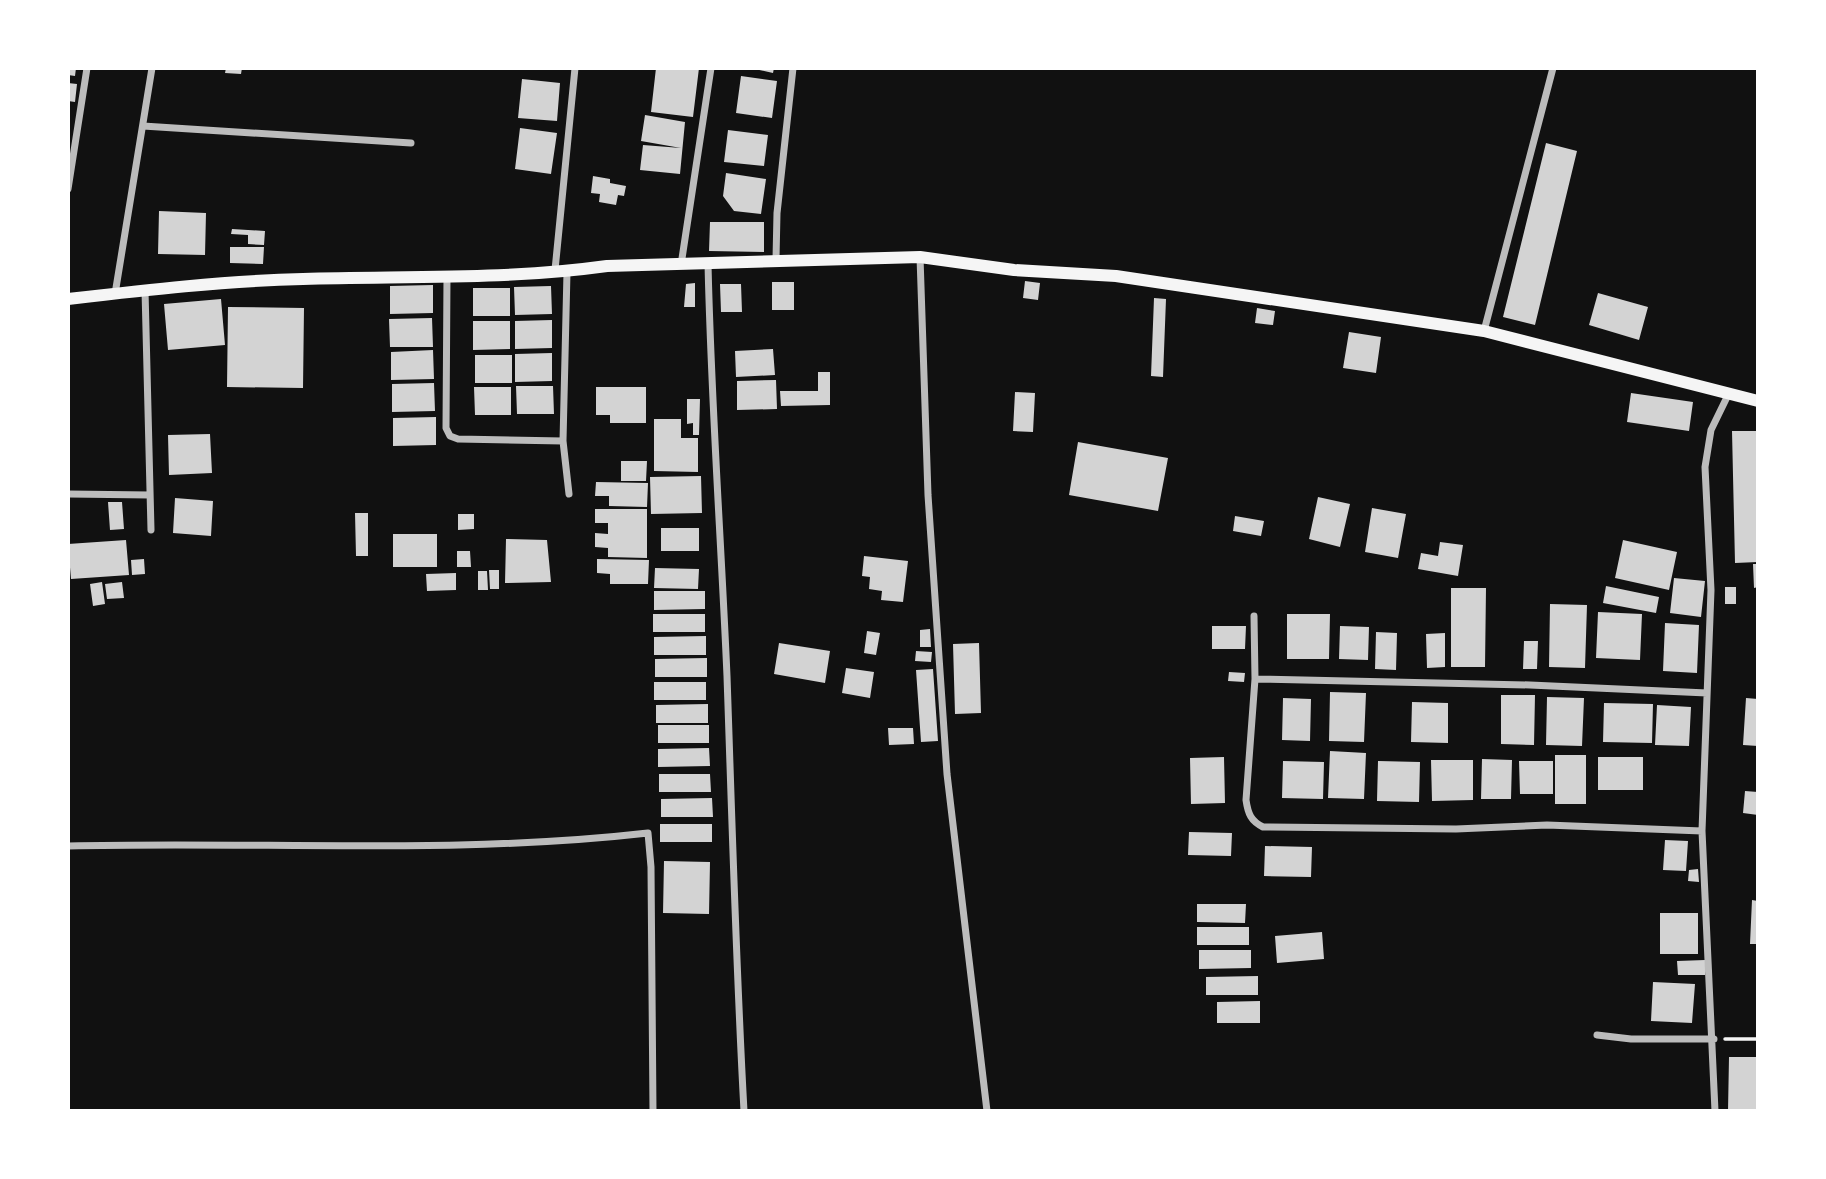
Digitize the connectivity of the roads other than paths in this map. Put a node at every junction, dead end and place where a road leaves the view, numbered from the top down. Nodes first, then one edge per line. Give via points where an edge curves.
1 (87, 68) edge
2 (152, 68) edge
3 (575, 68) edge
4 (711, 68) edge
5 (793, 68) edge
6 (1553, 68) edge
7 (143, 126) junction
8 (411, 143) dead end
9 (68, 189) edge
10 (920, 257) junction
11 (776, 260) junction
12 (708, 263) junction
13 (681, 266) junction
14 (561, 271) junction
15 (447, 277) junction
16 (145, 290) junction
17 (115, 294) junction
18 (68, 299) edge
19 (1484, 331) junction
20 (1729, 393) junction
21 (1758, 401) edge
22 (563, 441) junction
23 (68, 494) edge
24 (569, 494) dead end
25 (150, 495) junction
26 (151, 530) dead end
27 (1254, 617) dead end
28 (1255, 679) junction
29 (1707, 694) junction
30 (1702, 831) junction
31 (68, 846) edge
32 (1597, 1035) dead end
33 (1714, 1039) junction
34 (653, 1111) edge
35 (744, 1111) edge
36 (987, 1111) edge
37 (1715, 1111) edge

1 - 9 street
2 - 7 street
3 - 14 street
4 - 13 street
5 - 11 street
6 - 19 street
7 - 8 street
7 - 17 street
10 - 11 main road
10 - 19 main road via 1014,270 1116,276
10 - 36 street via 928,495 947,774
11 - 12 main road
12 - 13 main road
12 - 35 street
13 - 14 main road
14 - 15 main road
14 - 22 street
15 - 16 main road via 288,279
15 - 22 street via 446,428 450,436
16 - 17 main road
16 - 25 street
17 - 18 main road
19 - 20 main road
20 - 21 main road
20 - 29 street via 1711,430 1705,467 1711,590
22 - 24 street
23 - 25 street
25 - 26 street
27 - 28 street
28 - 29 street
28 - 30 street via 1246,800 1248,814 1263,827 1547,825
29 - 30 street
30 - 33 street
31 - 34 street via 449,845 564,842 648,833
32 - 33 street
33 - 37 street

